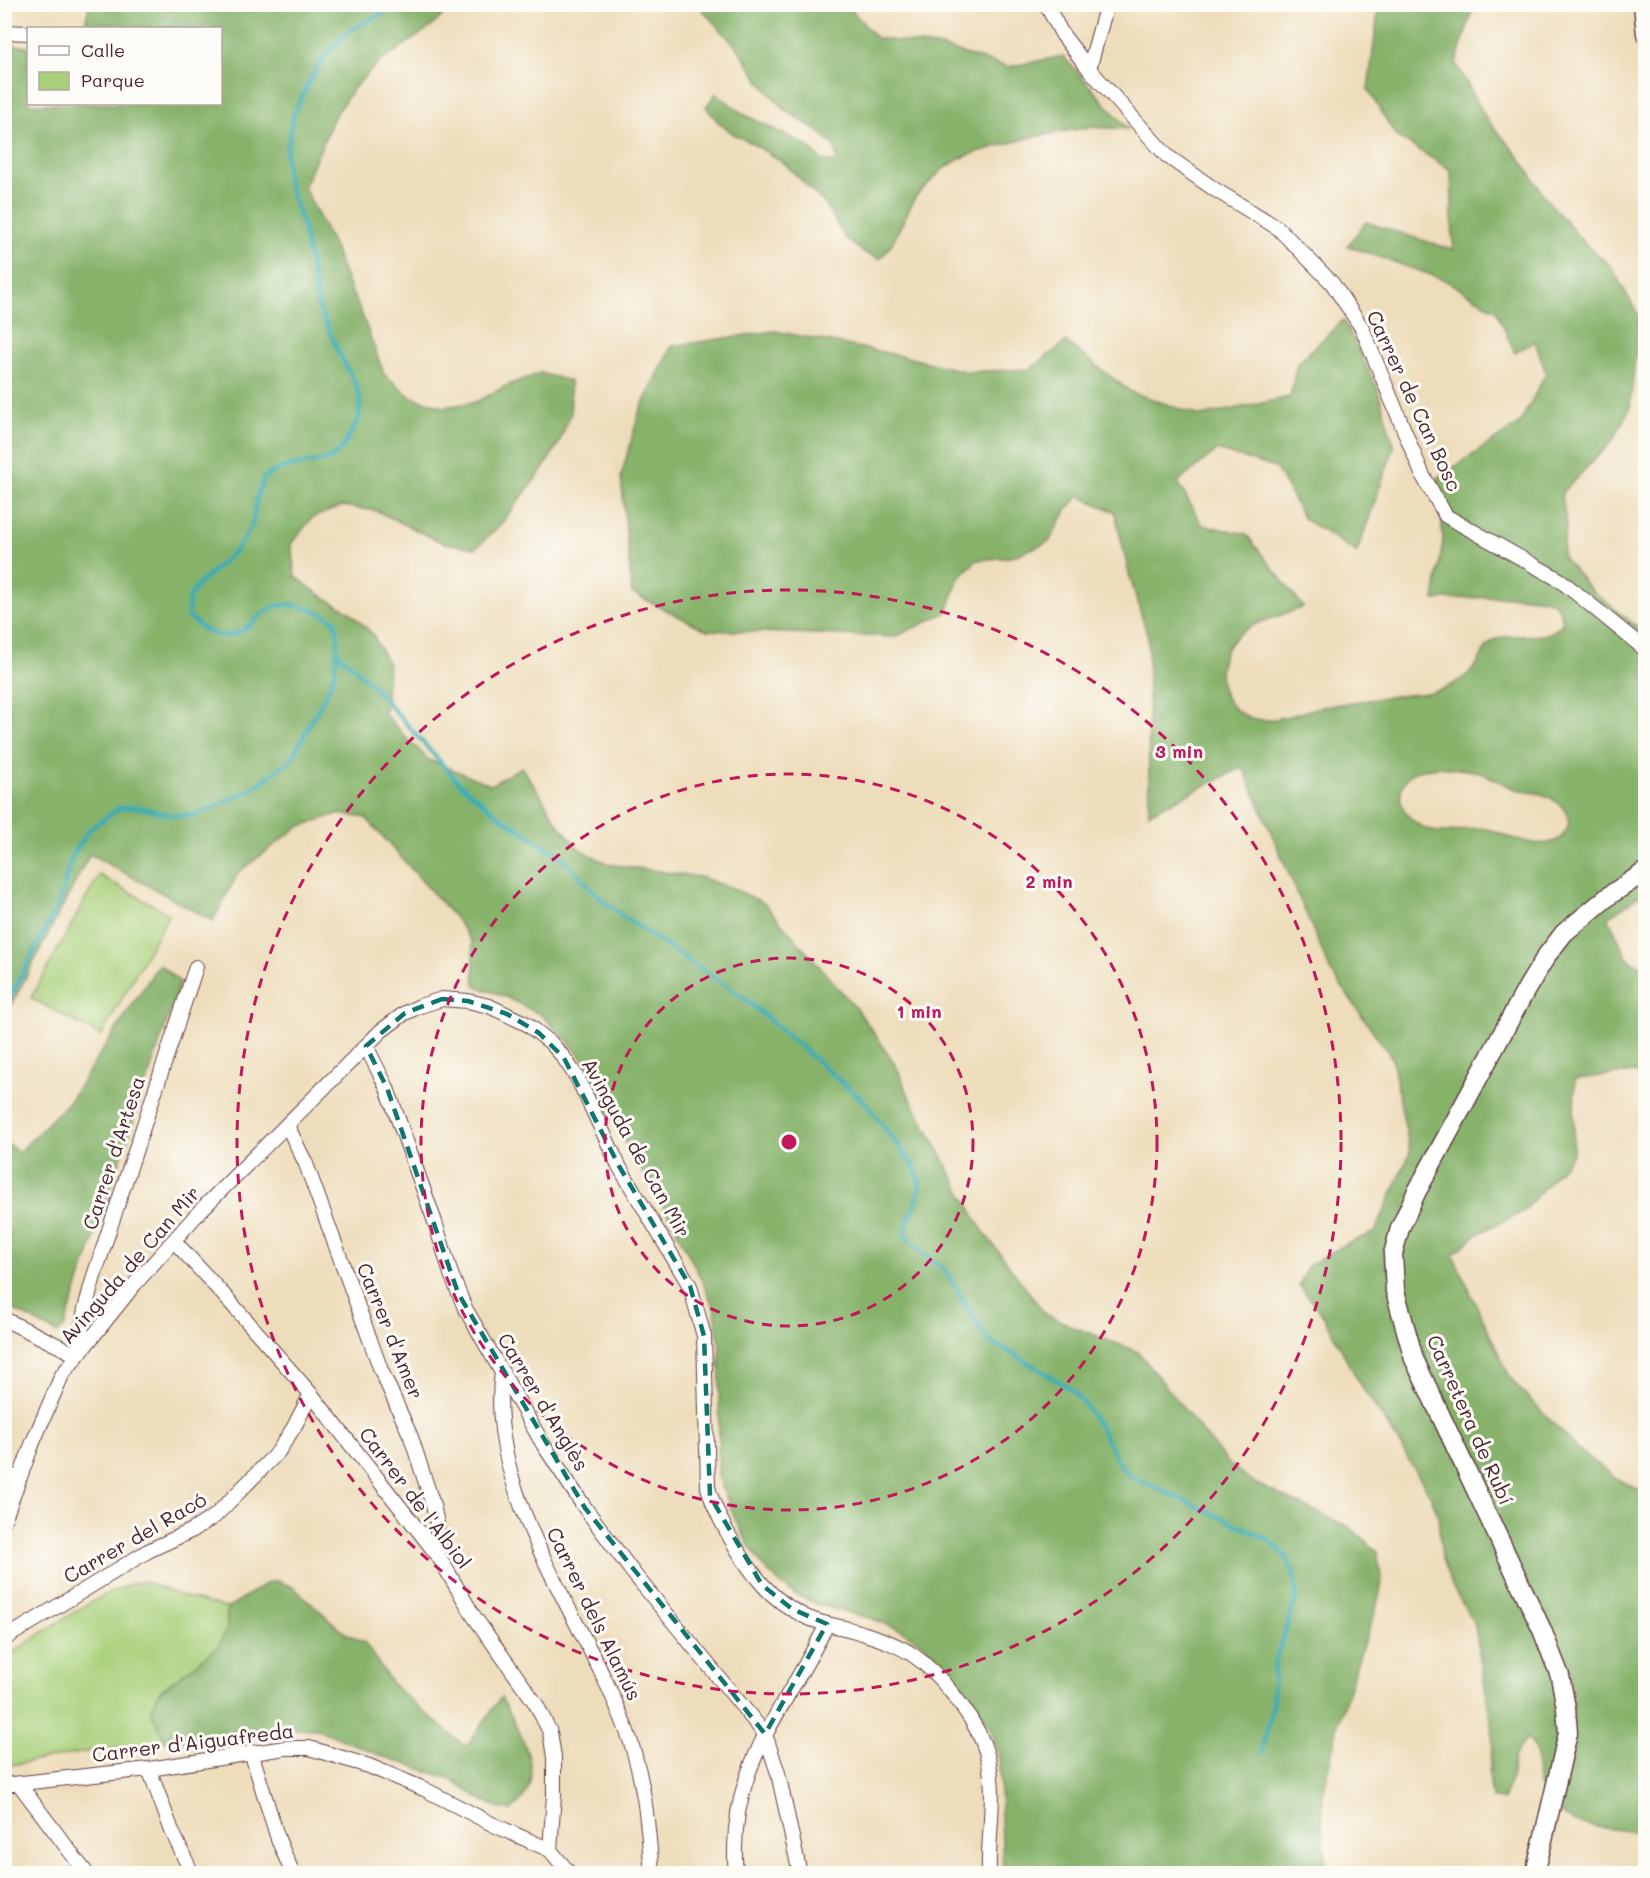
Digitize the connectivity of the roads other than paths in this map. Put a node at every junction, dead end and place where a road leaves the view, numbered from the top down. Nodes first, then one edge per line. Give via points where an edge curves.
1 (1046, 4) edge
2 (1107, 4) edge
3 (1643, 4) edge
4 (4, 32) edge
5 (27, 33) edge
6 (1646, 34) edge
7 (1089, 69) junction
8 (1646, 650) edge
9 (1646, 871) edge
10 (196, 967) dead end
11 (366, 1046) junction
12 (286, 1125) junction
13 (174, 1241) junction
14 (4, 1319) edge
15 (77, 1354) junction
16 (502, 1372) junction
17 (311, 1394) junction
18 (4, 1474) edge
19 (19, 1478) junction
20 (4, 1520) edge
21 (439, 1557) junction
22 (827, 1624) junction
23 (4, 1640) edge
24 (765, 1734) junction
25 (251, 1752) junction
26 (149, 1769) junction
27 (19, 1784) junction
28 (4, 1785) edge
29 (550, 1850) junction
30 (87, 1874) edge
31 (192, 1874) edge
32 (293, 1874) edge
33 (570, 1874) edge
34 (652, 1874) edge
35 (736, 1874) edge
36 (800, 1874) edge
37 (989, 1874) edge
38 (1535, 1874) edge

1 - 7 street, Carrer de Can Bosc
2 - 7 street
3 - 6 street
4 - 5 street
7 - 8 street, Carrer de Can Bosc via 1167,156 1278,228 1332,283 1362,328 1423,476 1446,516 1560,580
9 - 38 street, Carretera de Rubí via 1564,933 1548,955 1416,1193 1393,1254 1395,1291 1414,1359 1560,1676 1568,1733
10 - 15 street, Carrer d'Artesa via 94,1276
11 - 12 street, Avinguda de Can Mir
11 - 16 street, Carrer d'Anglès via 404,1132 458,1293
11 - 22 street, Avinguda de Can Mir via 405,1013 431,1002 453,999 489,1006 527,1024 564,1058 619,1166 690,1286 704,1336 706,1472 714,1506 762,1585 792,1609
12 - 13 street, Avinguda de Can Mir
12 - 21 street, Carrer d'Amer via 306,1164 381,1370 415,1447 433,1505
13 - 15 street, Avinguda de Can Mir
13 - 17 street, Carrer de l'Albiol
14 - 15 street
15 - 19 street, Avinguda de Can Mir via 52,1395
16 - 24 street, Carrer d'Anglès via 585,1508
16 - 34 street, Carrer dels Alamús via 499,1405 516,1487 549,1570 632,1742 645,1794
17 - 21 street, Carrer de l'Albiol
17 - 23 street, Carrer del Racó via 278,1452 215,1516 148,1551
18 - 19 street
19 - 20 street, Avinguda de Can Mir
21 - 29 street, Carrer de l'Albiol via 473,1615 536,1704 550,1732 555,1775
22 - 24 street
22 - 37 street, Avinguda de Can Mir via 913,1655 972,1721 984,1744 992,1791
24 - 35 street via 751,1763 736,1816
24 - 36 street via 778,1773
25 - 26 street, Carrer d'Aiguafreda
25 - 29 street, Carrer d'Aiguafreda via 297,1747 341,1756 400,1778
25 - 32 street
26 - 27 street, Carrer d'Aiguafreda
26 - 31 street
27 - 28 street, Carrer d'Aiguafreda
27 - 30 street
29 - 33 street, Carrer d'Aiguafreda

